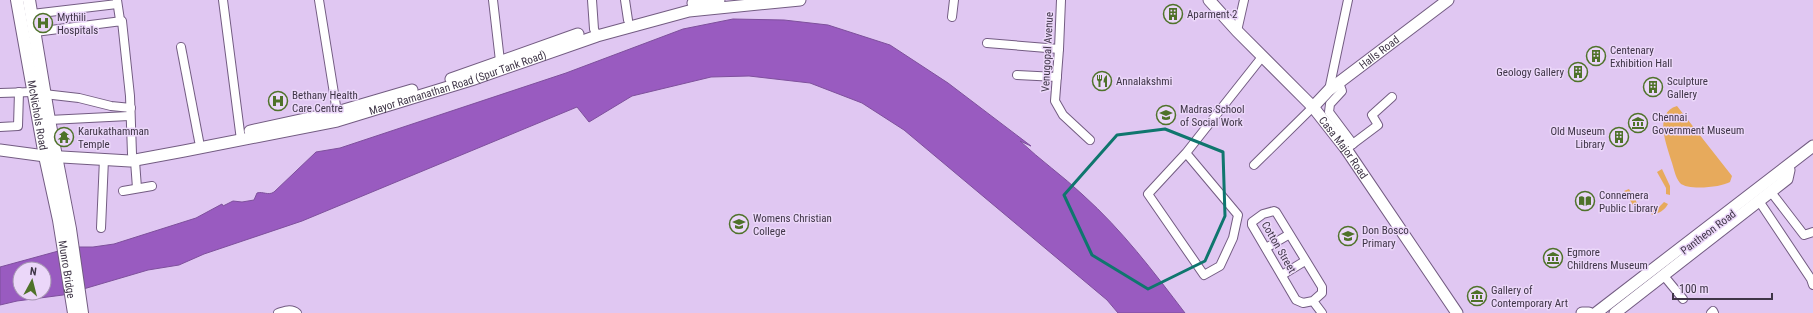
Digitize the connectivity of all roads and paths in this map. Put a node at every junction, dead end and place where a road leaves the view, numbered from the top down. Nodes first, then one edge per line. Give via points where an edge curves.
1 (17, 0) edge
2 (29, 0) edge
3 (223, 0) edge
4 (319, 0) edge
5 (493, 0) edge
6 (592, 0) edge
7 (625, 0) edge
8 (719, 0) edge
9 (800, 0) edge
10 (954, 0) edge
11 (1061, 0) edge
12 (1209, 0) edge
13 (1244, 0) edge
14 (1348, 0) edge
15 (1448, 0) edge
16 (117, 2) edge
17 (691, 5) edge
18 (32, 14) junction
19 (952, 17) dead end
20 (120, 20) junction
21 (628, 20) junction
22 (1237, 31) junction
23 (35, 32) junction
24 (595, 32) junction
25 (987, 43) dead end
26 (181, 47) dead end
27 (1060, 49) junction
28 (1262, 57) junction
29 (500, 61) junction
30 (1017, 75) dead end
31 (1058, 77) junction
32 (1339, 83) junction
33 (1328, 91) junction
34 (19, 92) junction
35 (0, 93) edge
36 (39, 93) junction
37 (1392, 97) dead end
38 (1311, 105) junction
39 (130, 112) junction
40 (337, 112) junction
41 (1322, 119) junction
42 (49, 120) junction
43 (0, 128) edge
44 (240, 136) junction
45 (1090, 140) dead end
46 (199, 141) junction
47 (0, 146) edge
48 (1813, 146) edge
49 (1349, 147) junction
50 (0, 150) edge
51 (48, 153) junction
52 (1186, 153) junction
53 (1813, 153) edge
54 (133, 157) junction
55 (104, 159) junction
56 (1254, 165) dead end
57 (1784, 171) junction
58 (152, 186) dead end
59 (137, 188) junction
60 (124, 191) dead end
61 (1771, 192) junction
62 (1759, 201) junction
63 (101, 228) dead end
64 (65, 230) joint
65 (1813, 232) edge
66 (1288, 235) junction
67 (1266, 248) junction
68 (1305, 261) junction
69 (1282, 275) junction
70 (1664, 276) junction
71 (1813, 285) edge
72 (1683, 299) dead end
73 (1313, 301) junction
74 (77, 311) edge
75 (278, 313) edge
76 (297, 313) edge
77 (1322, 313) edge
78 (1457, 313) edge
79 (1585, 313) edge
80 (1596, 313) edge
81 (1605, 313) edge
82 (1615, 313) edge
83 (1711, 313) edge
84 (1714, 313) edge

1 - 36 main road, McNichols Road
2 - 18 main road
3 - 44 street
4 - 40 street
5 - 29 street
6 - 24 street
7 - 21 street
8 - 17 main road, Mayor Ramanathan Road (Spur Tank Road)
9 - 17 main road, Mayor Ramanathan Road (Spur Tank Road)
10 - 19 street
11 - 27 street, Venugopal Avenue
12 - 22 main road, Casa Major Road
13 - 22 street
14 - 33 street
15 - 32 main road, Halls Road
16 - 18 street
16 - 20 street
17 - 21 main road, Mayor Ramanathan Road (Spur Tank Road)
17 - 24 main road, Mayor Ramanathan Road (Spur Tank Road)
18 - 23 main road
20 - 23 street
20 - 39 street
21 - 24 main road, Mayor Ramanathan Road (Spur Tank Road)
22 - 28 main road, Casa Major Road
23 - 36 main road
24 - 29 main road, Mayor Ramanathan Road (Spur Tank Road)
24 - 44 main road, Mayor Ramanathan Road (Spur Tank Road) via 471,80 337,121
25 - 27 street
26 - 46 street
27 - 31 street, Venugopal Avenue
28 - 38 main road, Casa Major Road
28 - 52 street
29 - 40 main road, Mayor Ramanathan Road (Spur Tank Road) via 446,80
30 - 31 street
31 - 45 street, Venugopal Avenue via 1055,101 1063,115
32 - 33 main road, Halls Road
32 - 49 street via 1342,91 1330,104 1329,112
33 - 38 main road, Halls Road
33 - 41 main road via 1323,101
34 - 35 street
34 - 36 street
34 - 43 street via 18,126
36 - 39 street via 79,98
36 - 42 main road
36 - 51 main road, McNichols Road
37 - 49 street via 1372,115 1378,125
38 - 41 main road, Casa Major Road
38 - 56 street
39 - 42 street
39 - 54 street
40 - 44 main road, Mayor Ramanathan Road (Spur Tank Road)
41 - 49 main road, Casa Major Road
42 - 51 main road
44 - 46 main road, Mayor Ramanathan Road (Spur Tank Road)
44 - 54 main road, Mayor Ramanathan Road (Spur Tank Road)
46 - 54 main road, Mayor Ramanathan Road (Spur Tank Road)
47 - 51 main road
48 - 57 main road, Pantheon Road
49 - 78 main road, Casa Major Road
50 - 51 main road
51 - 54 main road, Mayor Ramanathan Road (Spur Tank Road)
51 - 55 main road, Mayor Ramanathan Road (Spur Tank Road)
51 - 64 main road, McNichols Road
52 - 52 street via 1238,215 1234,238 1220,266 1204,275 1148,194
53 - 57 main road, Pantheon Road
54 - 55 main road, Mayor Ramanathan Road (Spur Tank Road)
54 - 59 street
55 - 63 street
57 - 61 main road via 1787,179
57 - 79 main road via 1778,167
57 - 80 main road, Pantheon Road
57 - 81 main road, Pantheon Road
58 - 59 street
59 - 60 street
61 - 62 main road
61 - 65 street via 1804,235
62 - 70 main road
62 - 71 street
64 - 74 main road, Munro Bridge
66 - 67 street
66 - 67 street, Cotton Street via 1274,211 1263,214 1252,222 1252,225
66 - 68 street, Cotton Street
67 - 69 street, Cotton Street
68 - 69 street
68 - 73 street, Cotton Street via 1322,289 1322,293
69 - 73 street, Cotton Street via 1297,301
70 - 72 street
70 - 82 main road
73 - 77 street
75 - 76 street via 290,310
83 - 84 street

